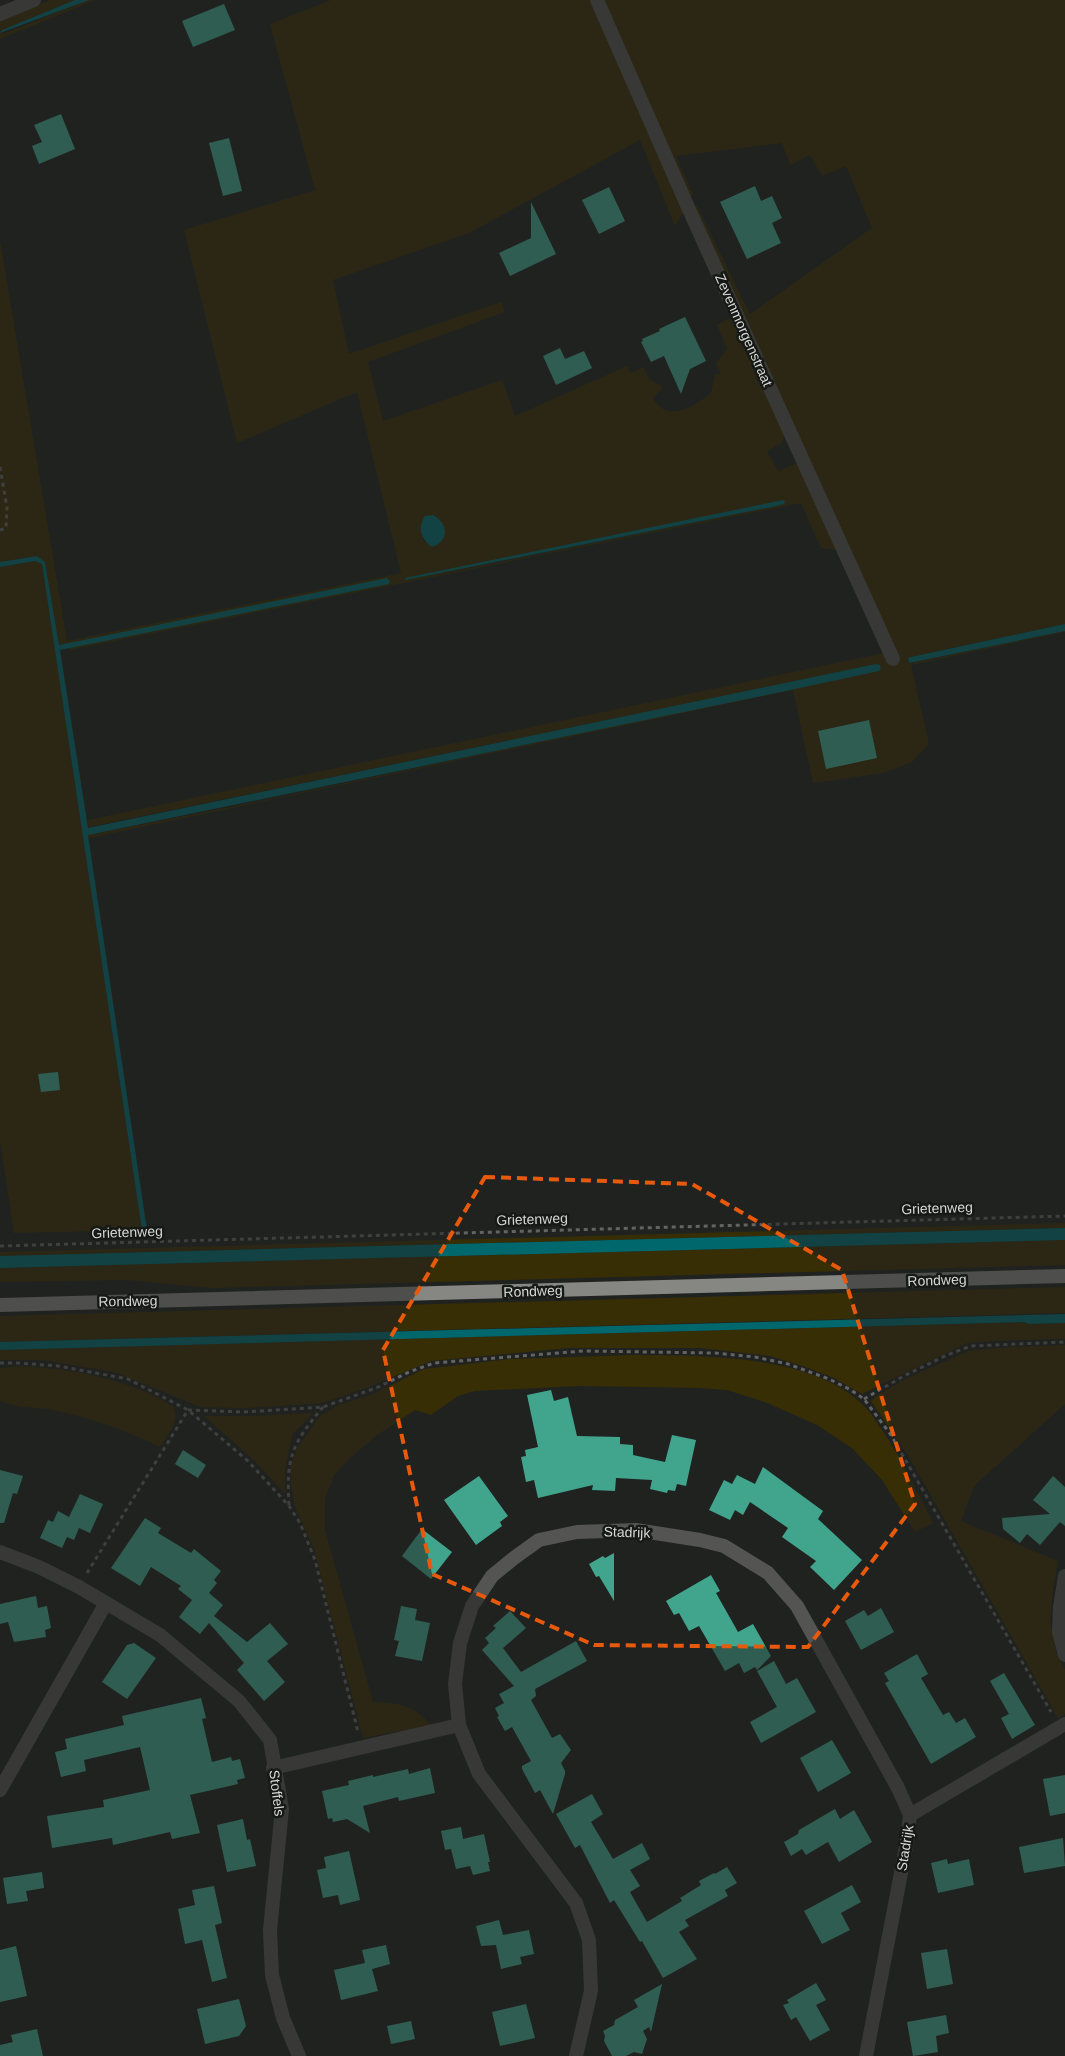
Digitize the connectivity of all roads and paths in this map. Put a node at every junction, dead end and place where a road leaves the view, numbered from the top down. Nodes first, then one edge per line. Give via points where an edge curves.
1 (34, 0) edge
2 (597, 0) edge
3 (0, 14) edge
4 (0, 467) edge
5 (0, 530) edge
6 (893, 659) dead end
7 (1065, 1216) edge
8 (0, 1246) edge
9 (1065, 1276) edge
10 (0, 1305) edge
11 (1065, 1342) edge
12 (0, 1363) edge
13 (864, 1399) junction
14 (323, 1407) junction
15 (188, 1410) junction
16 (289, 1506) junction
17 (0, 1552) edge
18 (1065, 1576) edge
19 (79, 1587) junction
20 (106, 1603) junction
21 (1065, 1655) edge
22 (459, 1725) junction
23 (1062, 1725) edge
24 (362, 1747) junction
25 (274, 1768) junction
26 (0, 1790) edge
27 (910, 1815) junction
28 (299, 2056) edge
29 (576, 2056) edge
30 (866, 2056) edge

1 - 3 street
2 - 6 street, Zevenmorgenstraat
4 - 5 path via 7,508 6,528
7 - 8 path, Grietenweg
9 - 10 main road, Rondweg
11 - 13 path via 971,1346
12 - 15 path via 58,1366 108,1374 128,1380
13 - 14 path via 829,1379 788,1364 755,1357 715,1353 583,1351 434,1363
13 - 23 path via 892,1435
14 - 15 path via 243,1412
14 - 16 path via 296,1444 288,1477
15 - 16 path via 248,1461
15 - 19 path
16 - 24 path via 300,1523 315,1560
17 - 19 street, Stoffels
18 - 21 street via 1059,1632
19 - 20 street, Stoffels
20 - 25 street, Stoffels via 160,1635 240,1701 270,1740
20 - 26 street
22 - 24 street
22 - 27 street, Stadrijk via 456,1676 460,1643 472,1606 492,1576 514,1558 539,1540 577,1532 636,1530 700,1540 724,1546 768,1573 797,1606
22 - 29 street, Stadrijk via 479,1774 580,1912 589,1940 591,1991
23 - 27 street
24 - 25 street
25 - 28 street, Stoffels via 282,1809 270,1930 272,1975 283,2018
27 - 30 street, Stadrijk

